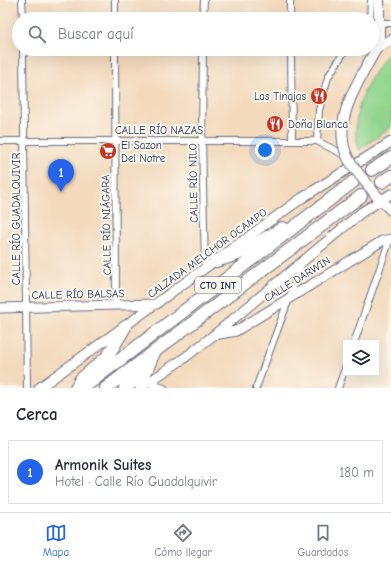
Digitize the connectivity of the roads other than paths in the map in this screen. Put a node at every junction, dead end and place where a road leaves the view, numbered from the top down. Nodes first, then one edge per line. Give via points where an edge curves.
1 (22, 0) edge
2 (115, 0) edge
3 (204, 0) edge
4 (290, 0) edge
5 (371, 0) edge
6 (379, 0) edge
7 (23, 12) edge
8 (115, 12) edge
9 (203, 12) edge
10 (290, 12) edge
11 (373, 12) edge
12 (377, 12) edge
13 (379, 22) edge
14 (391, 23) edge
15 (391, 40) edge
16 (379, 47) edge
17 (23, 56) edge
18 (115, 56) edge
19 (203, 56) edge
20 (291, 56) edge
21 (342, 56) edge
22 (373, 56) edge
23 (115, 140) junction
24 (202, 140) junction
25 (0, 141) edge
26 (25, 141) junction
27 (292, 141) junction
28 (317, 141) junction
29 (391, 142) edge
30 (391, 158) edge
31 (359, 162) junction
32 (372, 170) dead end
33 (353, 182) dead end
34 (391, 194) edge
35 (361, 196) dead end
36 (378, 197) junction
37 (391, 210) edge
38 (299, 222) junction
39 (390, 239) edge
40 (216, 261) junction
41 (302, 262) junction
42 (205, 269) junction
43 (289, 298) junction
44 (157, 304) junction
45 (116, 306) junction
46 (0, 308) edge
47 (26, 308) junction
48 (125, 327) junction
49 (214, 335) junction
50 (355, 340) edge
51 (154, 352) junction
52 (343, 374) edge
53 (144, 386) edge
54 (27, 388) edge
55 (39, 388) edge
56 (76, 388) edge
57 (83, 388) edge
58 (106, 388) edge
59 (125, 388) edge
60 (164, 388) edge
61 (256, 388) edge
62 (338, 388) edge

1 - 7 street
2 - 8 street
3 - 9 street
4 - 10 street
5 - 11 street
6 - 12 main road
13 - 14 street
15 - 16 main road
17 - 26 street, CALLE RÍO GUADALQUIVIR
18 - 23 street, CALLE RÍO NIÁGARA
19 - 24 street, CALLE RÍO NILO
20 - 27 street
21 - 28 street via 328,77 319,110
22 - 36 main road, bridge via 346,110 343,140 348,159
23 - 24 street, CALLE RÍO NAZAS
23 - 26 street, CALLE RÍO NAZAS
23 - 45 street, CALLE RÍO NIÁGARA
24 - 27 street, CALLE RÍO NAZAS
24 - 42 street, CALLE RÍO NILO
25 - 26 street, CALLE RÍO NAZAS
26 - 47 street, CALLE RÍO GUADALQUIVIR
27 - 28 street, CALLE RÍO NAZAS
28 - 31 street
29 - 31 main road, CALZADA MELCHOR OCAMPO / CTO INT
30 - 32 highway
31 - 40 main road, CALZADA MELCHOR OCAMPO / CTO INT via 302,198
33 - 38 highway, CTO INT
34 - 36 main road, CTO INT
35 - 51 highway, CTO INT
36 - 37 main road
36 - 41 main road, CTO INT
38 - 40 highway via 279,229 238,254
38 - 57 highway, CTO INT
39 - 43 main road, CALLE DARWIN
39 - 50 street
40 - 42 main road, CALZADA MELCHOR OCAMPO / CTO INT
41 - 43 street
41 - 49 main road, CTO INT
42 - 44 main road, CALZADA MELCHOR OCAMPO / CTO INT
43 - 49 main road, CALLE DARWIN via 236,331
43 - 61 street
44 - 45 main road, CALLE RÍO BALSAS
44 - 48 main road, CALZADA MELCHOR OCAMPO / CTO INT
45 - 47 main road, CALLE RÍO BALSAS
46 - 47 main road, CALLE RÍO BALSAS
47 - 54 street, CALLE RÍO GUADALQUIVIR
48 - 55 main road, CALZADA MELCHOR OCAMPO / CTO INT
48 - 56 highway via 108,356 81,379
49 - 53 main road, CTO INT
51 - 58 highway, CTO INT
51 - 59 highway via 145,373
52 - 62 street
53 - 60 street

